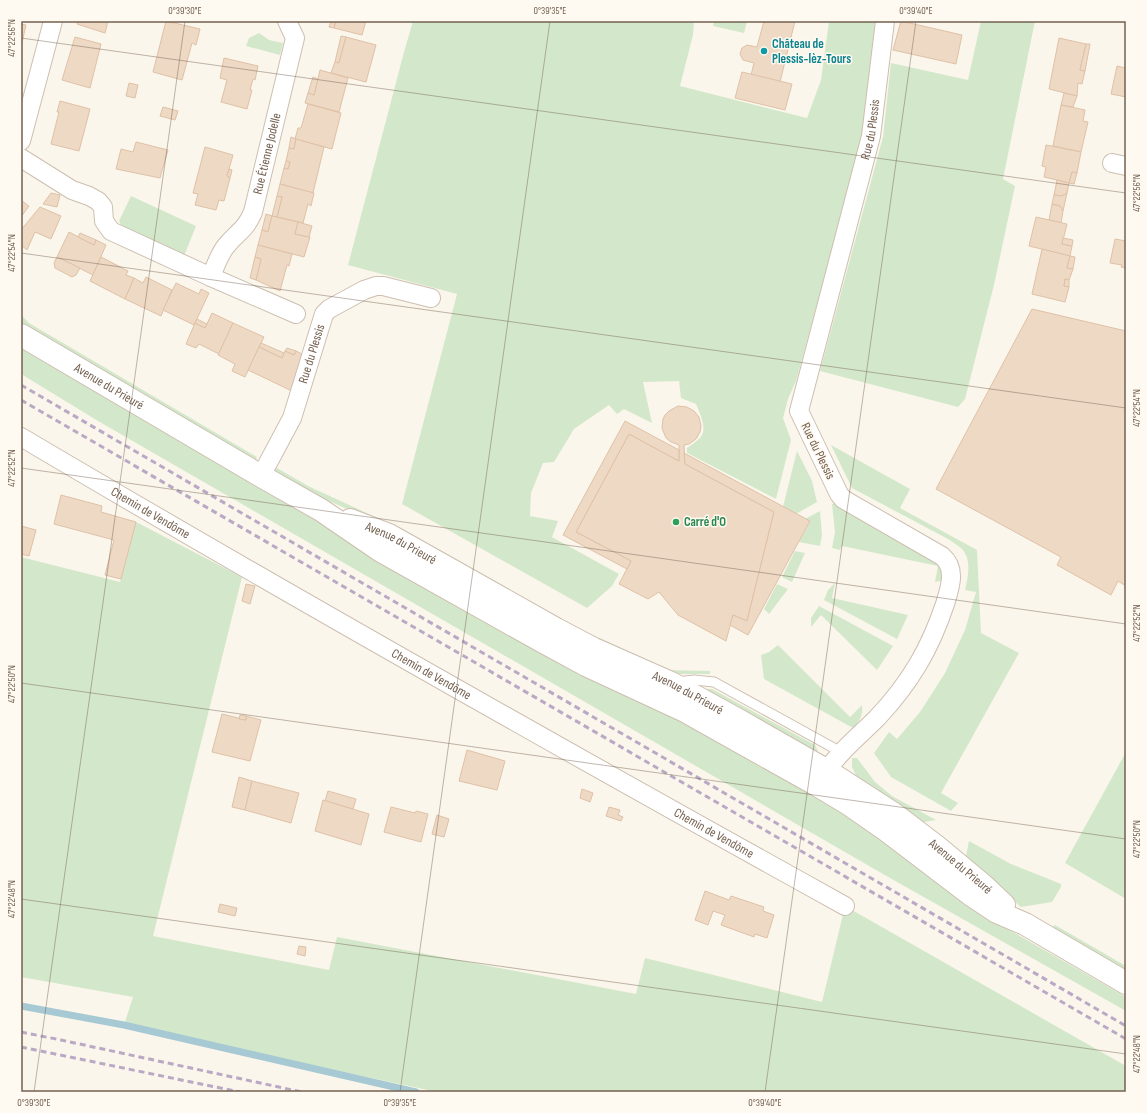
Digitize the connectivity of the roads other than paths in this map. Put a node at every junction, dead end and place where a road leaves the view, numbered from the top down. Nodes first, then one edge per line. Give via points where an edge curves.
1 (53, 21) edge
2 (287, 21) edge
3 (885, 21) edge
4 (21, 141) edge
5 (21, 158) edge
6 (211, 277) junction
7 (431, 298) dead end
8 (296, 314) dead end
9 (21, 335) edge
10 (21, 438) edge
11 (261, 476) junction
12 (551, 637) junction
13 (671, 683) junction
14 (841, 752) junction
15 (822, 778) junction
16 (845, 906) dead end
17 (1126, 983) edge

1 - 4 street
2 - 6 street, Rue Étienne Jodelle via 295,38 253,212 243,230 226,246
3 - 14 street, Rue du Plessis via 871,136 799,411 843,499 942,556 952,572 937,628 911,677 876,719
5 - 6 street via 72,190 98,201 103,207 104,221 111,231
6 - 8 street
7 - 11 street, Rue du Plessis via 383,286 370,287 324,314 292,418
9 - 11 street, Avenue du Prieuré
10 - 16 street, Chemin de Vendôme via 153,516
11 - 12 street, Avenue du Prieuré via 321,510 380,551
12 - 13 street, Avenue du Prieuré via 594,649
12 - 15 street, Avenue du Prieuré via 586,665
13 - 14 lane via 694,680 714,682
13 - 15 street, Avenue du Prieuré via 740,721
14 - 15 street, Rue du Plessis
15 - 17 street, Avenue du Prieuré via 894,814 984,886 1025,924

